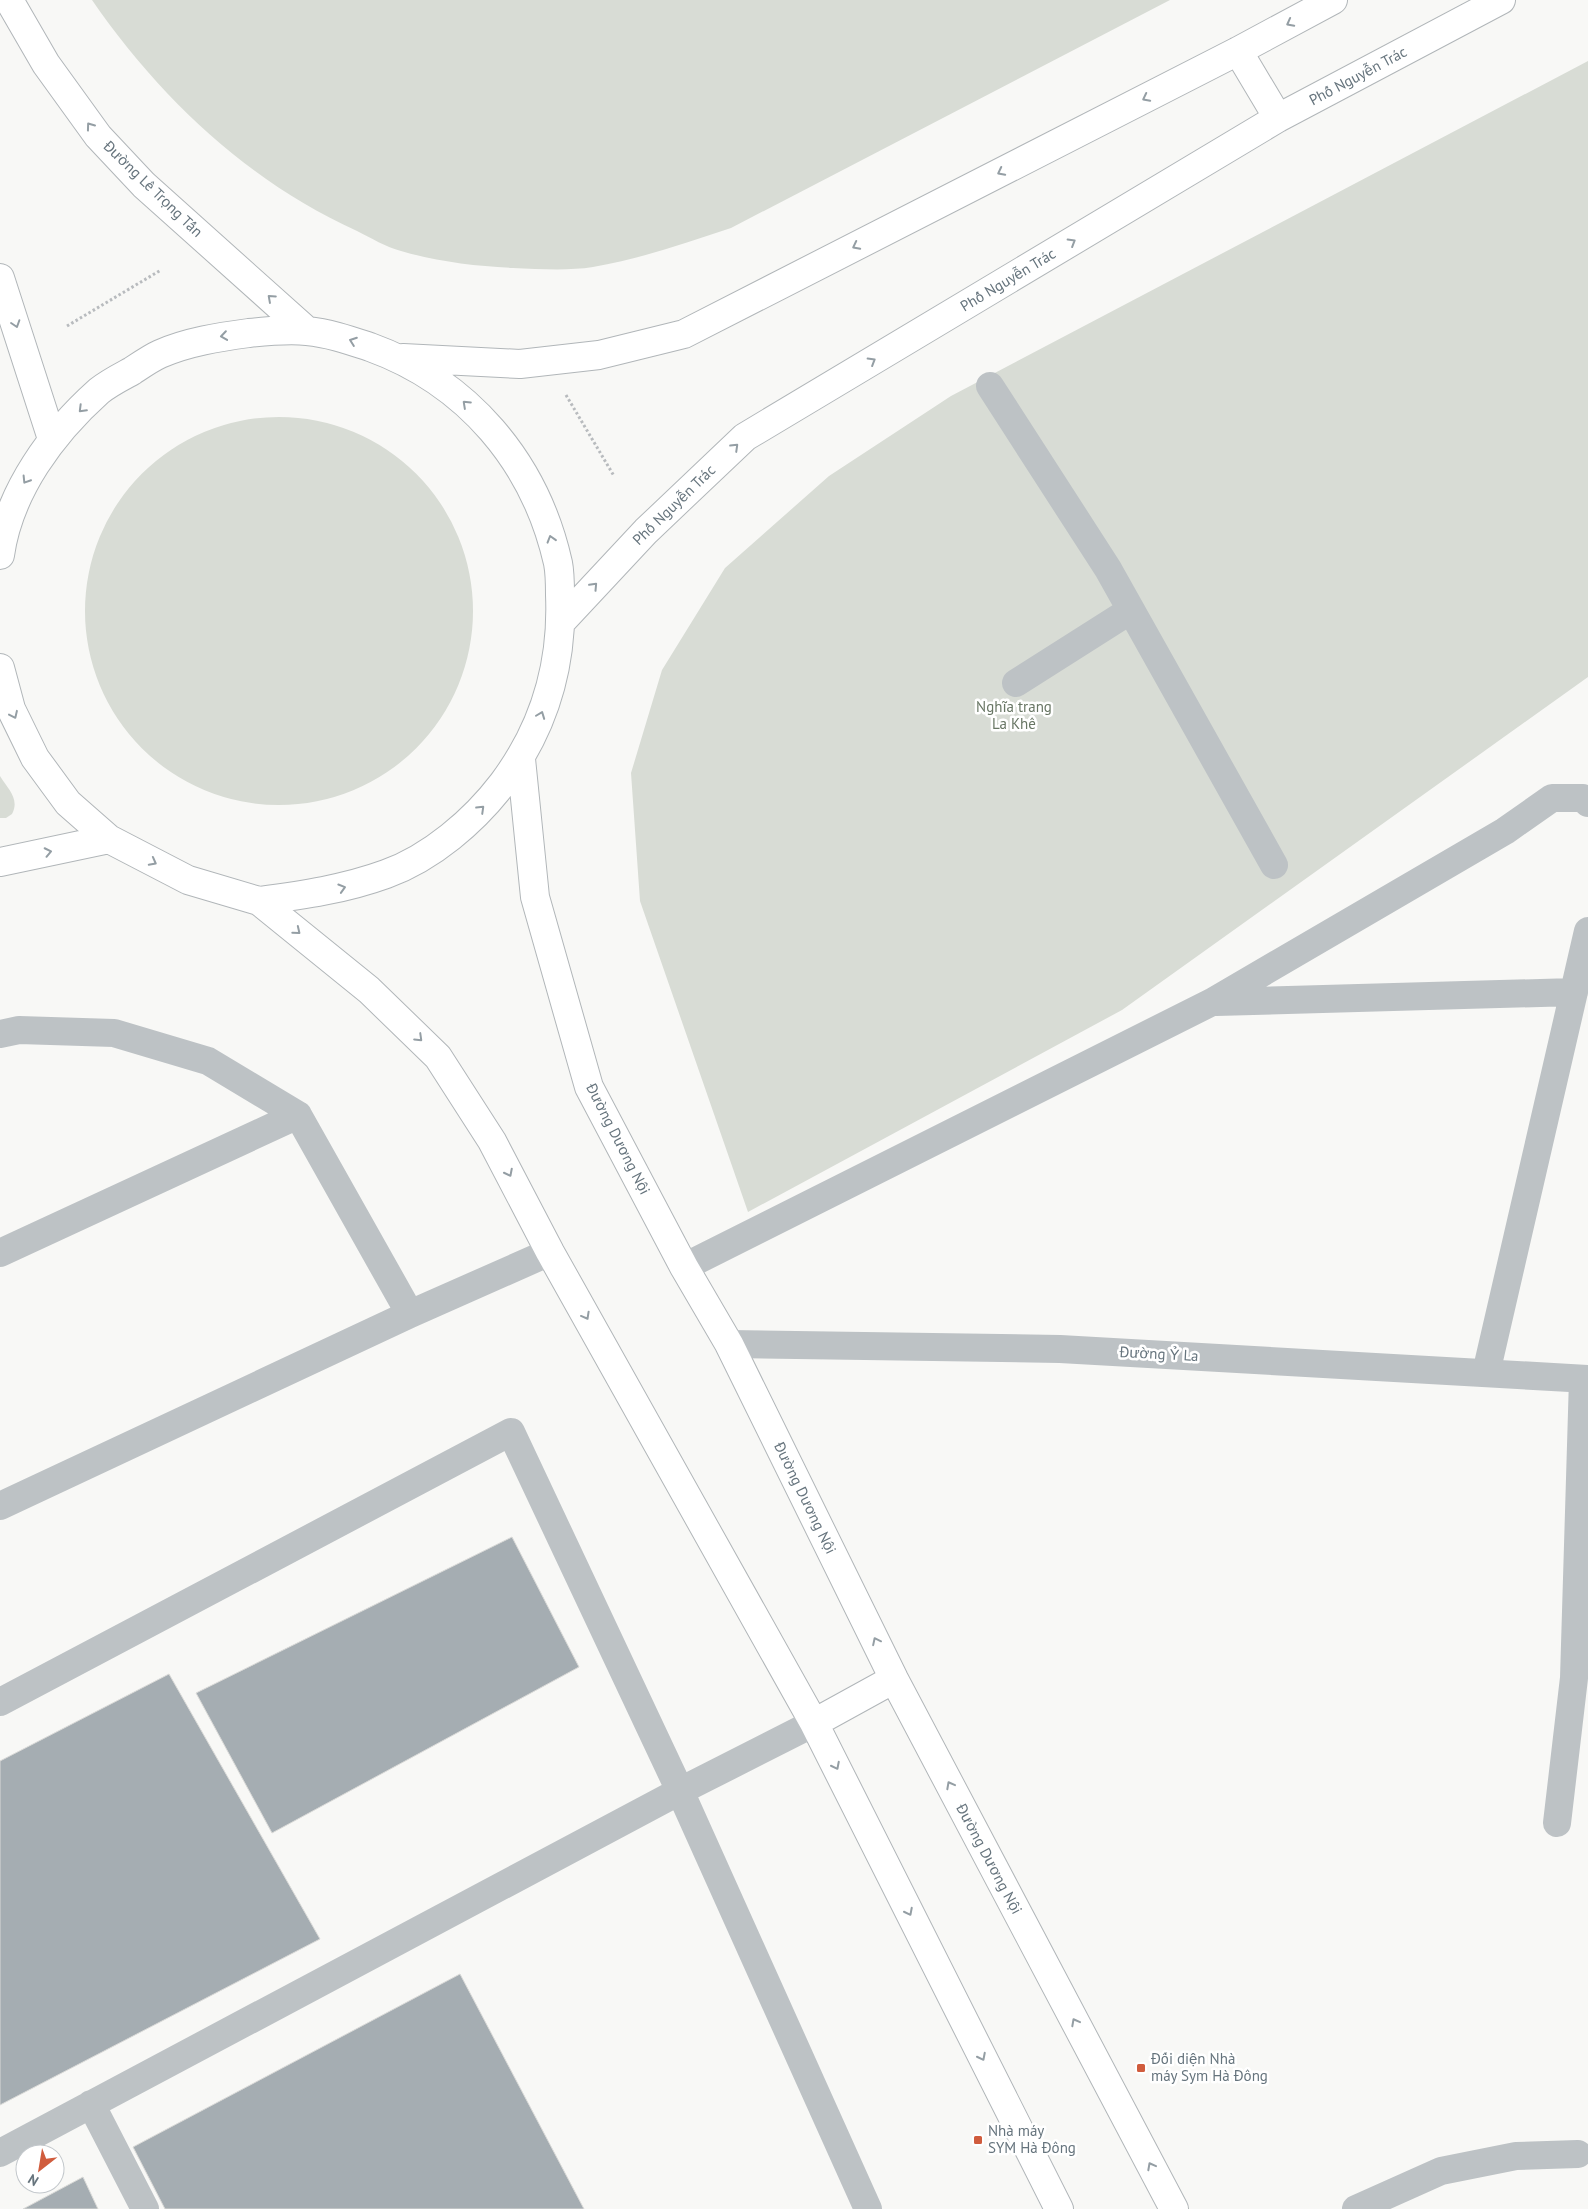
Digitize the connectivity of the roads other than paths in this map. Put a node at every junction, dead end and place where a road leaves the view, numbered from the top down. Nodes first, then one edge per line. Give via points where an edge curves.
1 (10, 0) edge
2 (1333, 0) edge
3 (1501, 0) edge
4 (1238, 51) junction
5 (1278, 118) junction
6 (0, 278) edge
7 (307, 331) junction
8 (398, 357) junction
9 (990, 386) dead end
10 (52, 439) junction
11 (0, 555) edge
12 (1131, 610) junction
13 (561, 622) junction
14 (0, 668) edge
15 (1016, 683) dead end
16 (521, 759) junction
17 (1588, 803) edge
18 (109, 840) junction
19 (0, 862) edge
20 (1274, 865) dead end
21 (259, 901) junction
22 (1588, 931) edge
23 (1574, 992) junction
24 (1212, 1002) junction
25 (0, 1034) edge
26 (298, 1115) junction
27 (550, 1252) junction
28 (0, 1253) edge
29 (684, 1266) junction
30 (410, 1314) junction
31 (729, 1344) junction
32 (1486, 1373) junction
33 (1585, 1379) edge
34 (0, 1506) edge
35 (894, 1679) junction
36 (0, 1702) edge
37 (814, 1723) junction
38 (680, 1792) junction
39 (1557, 1824) dead end
40 (91, 2104) junction
41 (0, 2153) edge
42 (1578, 2154) dead end
43 (146, 2209) edge
44 (868, 2209) edge
45 (1059, 2209) edge
46 (1174, 2209) edge
47 (1356, 2209) edge

7 -> 1 main road, Đường Lê Trọng Tấn via 144,185 98,136 46,64
2 -> 4 main road
3 - 5 main road, Phố Nguyễn Trác
4 - 5 main road
4 -> 8 main road via 684,334 599,355 520,364
13 -> 5 main road, Phố Nguyễn Trác via 646,531 745,437
6 -> 10 main road
8 -> 7 main road via 342,337
7 -> 10 main road via 281,330 217,337 160,354 101,390
13 -> 8 main road via 559,565 545,519 521,469 488,424 446,386
9 - 12 street
10 -> 11 main road via 22,488
12 - 15 street
12 - 20 street
16 -> 13 main road via 542,716 556,670
14 -> 18 main road via 11,709 35,758 68,803
21 -> 16 main road via 332,890 390,874 441,845 485,806
16 - 29 main road, Đường Dương Nội via 535,897 589,1086
17 - 24 street via 1583,798 1552,798 1506,831
19 -> 18 main road
18 -> 21 main road via 188,880
21 -> 27 main road via 369,990 438,1057 492,1141
22 - 23 street
23 - 24 street
23 - 32 street
24 - 29 street
25 - 26 street via 19,1030 114,1033 208,1061
26 - 28 street
26 - 30 street
27 - 30 street
27 -> 37 main road
29 - 31 main road, Đường Dương Nội
30 - 34 street
31 - 32 street, Đường Ỷ La via 1060,1349
35 -> 31 main road, Đường Dương Nội
32 - 33 street, Đường Ỷ La
33 - 39 street via 1574,1678
35 - 37 main road
46 -> 35 main road, Đường Dương Nội
36 - 38 street via 511,1432
37 - 38 street
37 -> 45 main road
38 - 40 street
38 - 44 street
40 - 41 street
40 - 43 street
42 - 47 street via 1516,2156 1441,2171

